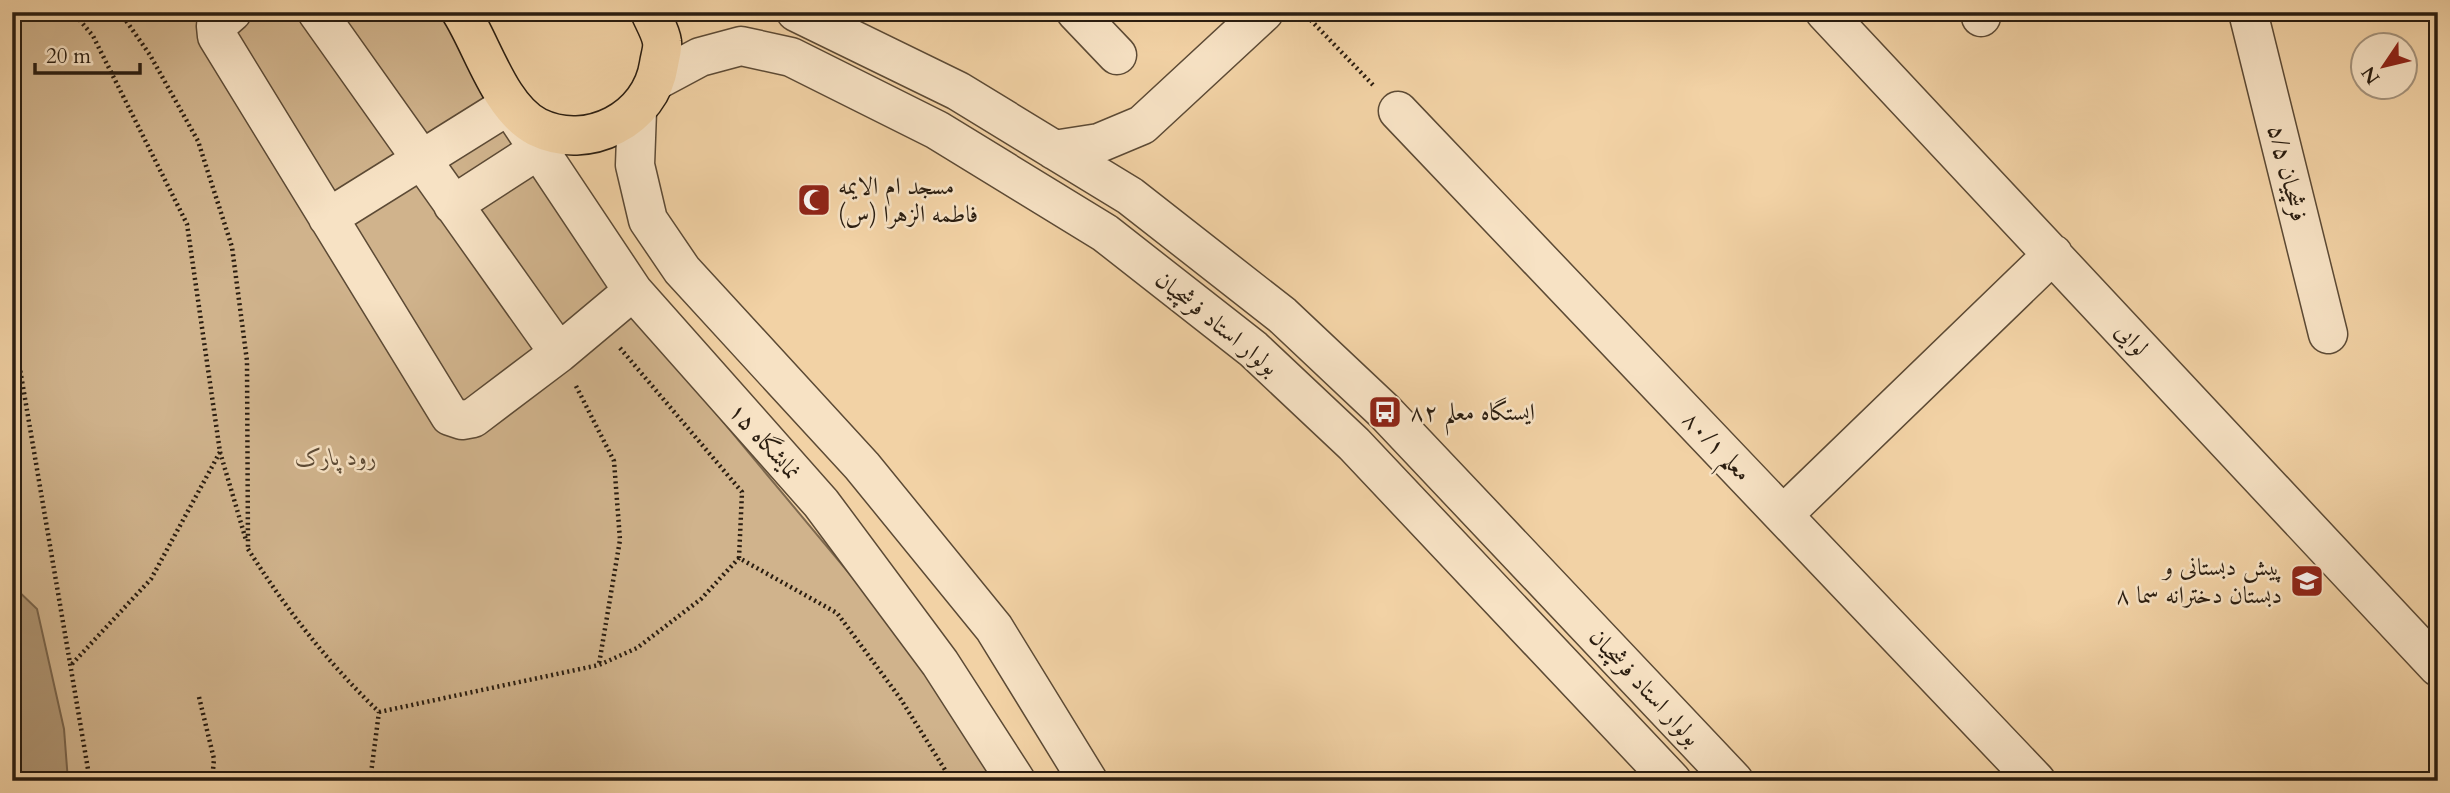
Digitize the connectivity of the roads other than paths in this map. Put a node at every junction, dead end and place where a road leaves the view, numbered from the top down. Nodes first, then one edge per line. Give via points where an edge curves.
1 (232, 12) edge
2 (317, 12) edge
3 (650, 12) edge
4 (796, 12) edge
5 (1076, 12) edge
6 (1264, 12) edge
7 (1825, 12) edge
8 (2248, 12) edge
9 (472, 20) edge
10 (1117, 55) dead end
11 (647, 96) junction
12 (509, 105) junction
13 (1398, 111) road end
14 (1142, 125) junction
15 (538, 150) junction
16 (1054, 150) junction
17 (421, 159) junction
18 (1130, 196) junction
19 (453, 205) junction
20 (328, 218) junction
21 (2053, 254) junction
22 (633, 291) junction
23 (2328, 334) dead end
24 (559, 354) junction
25 (1783, 515) junction
26 (2438, 667) edge
27 (1016, 781) edge
28 (1088, 781) edge
29 (1672, 781) edge
30 (1734, 781) edge
31 (2036, 781) edge

1 - 20 street via 216,26 217,36
2 - 17 street
3 - 11 main road via 662,43
4 - 16 street, بولوار استاد فرشچیان via 958,92
5 - 10 street
6 - 14 street
7 - 21 street, لوایی
8 - 23 street, فرشچیان ۵/۵
9 - 12 main road
11 - 12 main road via 605,131 570,136 537,127
11 - 28 street via 635,165 648,220 675,260 862,466 994,628
11 - 29 street, بولوار استاد فرشچیان via 700,57 741,46 791,57 937,130 1105,233 1253,349 1354,444
12 - 15 street, نمایشگاه ۱۵
12 - 17 street
13 - 25 street, معلم ۸۰/۱
14 - 16 street via 1099,143
14 - 18 street via 1130,162
15 - 19 street
15 - 22 street, نمایشگاه ۱۵
16 - 18 street, بولوار استاد فرشچیان
17 - 19 street
17 - 20 street
18 - 30 street, بولوار استاد فرشچیان via 1282,315 1385,412
19 - 24 street
20 - 24 street via 450,416 473,418
21 - 25 street
21 - 26 street, لوایی
22 - 24 street
22 - 27 street, نمایشگاه ۱۵ via 821,503 940,663
25 - 31 street, معلم ۸۰/۱

